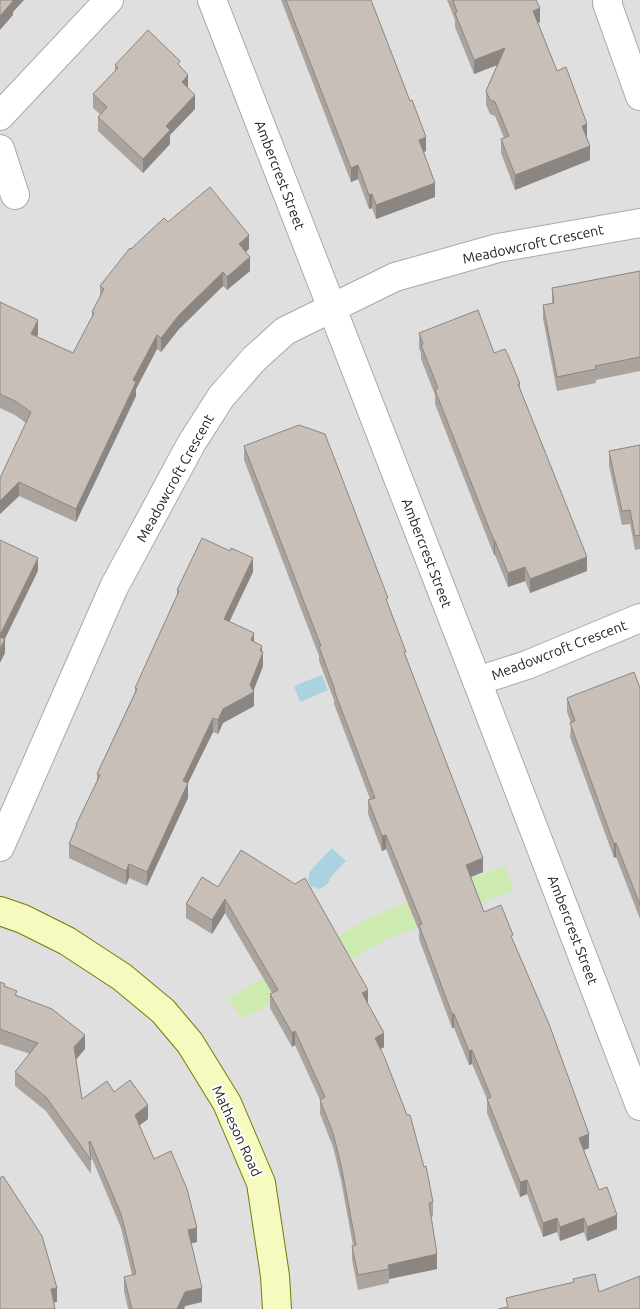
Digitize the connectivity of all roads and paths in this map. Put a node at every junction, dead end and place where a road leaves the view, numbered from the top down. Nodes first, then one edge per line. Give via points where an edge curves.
1 (109, 0) edge
2 (212, 0) edge
3 (608, 0) edge
4 (640, 96) edge
5 (0, 116) edge
6 (0, 149) edge
7 (15, 195) dead end
8 (640, 223) edge
9 (331, 309) junction
10 (640, 618) edge
11 (477, 681) junction
12 (0, 848) edge
13 (0, 911) edge
14 (640, 1106) edge
15 (277, 1309) edge

1 - 5 street
2 - 9 street, Ambercrest Street
3 - 4 street
6 - 7 street
8 - 9 street, Meadowcroft Crescent via 498,248 395,277
9 - 11 street, Ambercrest Street
9 - 12 street, Meadowcroft Crescent via 286,331 254,359 221,397 191,444 114,588
10 - 11 street, Meadowcroft Crescent via 527,665
11 - 14 street, Ambercrest Street
13 - 15 street, Matheson Road via 67,941 122,976 163,1011 190,1043 227,1103 261,1183

